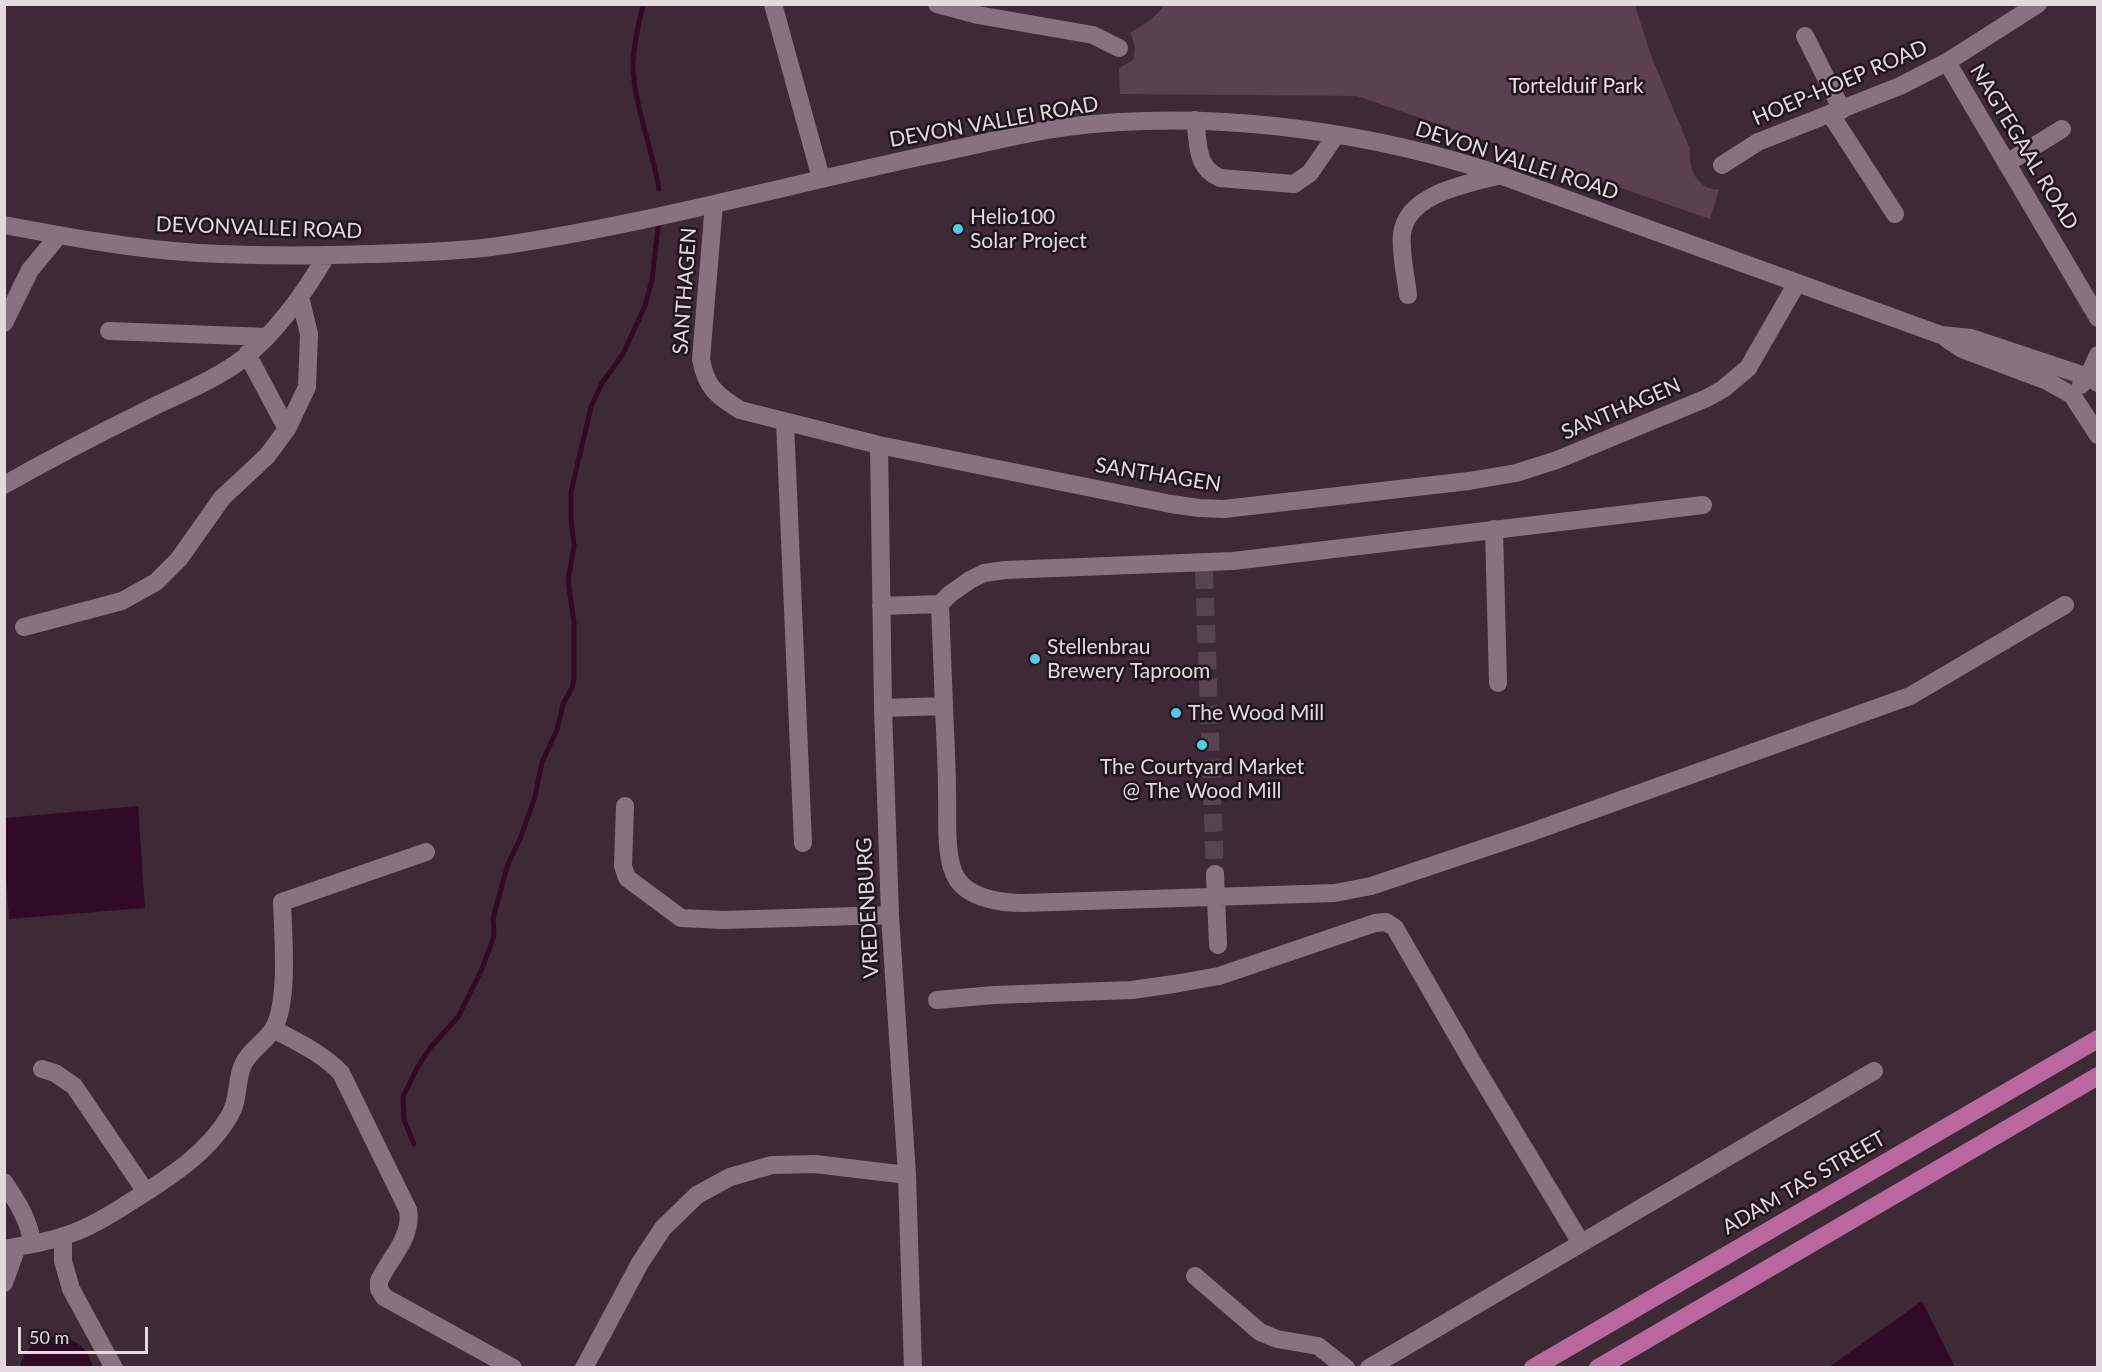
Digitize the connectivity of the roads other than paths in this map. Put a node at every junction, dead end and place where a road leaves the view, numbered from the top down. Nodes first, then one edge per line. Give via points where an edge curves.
1 (773, 4) edge
2 (937, 4) edge
3 (2038, 4) edge
4 (1805, 36) dead end
5 (1119, 48) dead end
6 (1947, 62) junction
7 (1836, 112) junction
8 (1195, 120) junction
9 (2062, 129) dead end
10 (1336, 135) junction
11 (2007, 162) junction
12 (1722, 165) dead end
13 (1501, 175) junction
14 (821, 178) junction
15 (714, 204) junction
16 (1895, 214) dead end
17 (4, 225) edge
18 (605, 226) joint
19 (59, 235) junction
20 (327, 255) junction
21 (1797, 283) junction
22 (1408, 295) dead end
23 (300, 297) junction
24 (2097, 318) edge
25 (4, 323) edge
26 (109, 331) dead end
27 (1941, 335) junction
28 (267, 337) junction
29 (248, 354) junction
30 (2097, 355) edge
31 (2092, 380) edge
32 (2072, 395) junction
33 (785, 422) junction
34 (287, 429) junction
35 (2097, 435) edge
36 (879, 445) junction
37 (4, 484) edge
38 (1702, 505) dead end
39 (1494, 529) junction
40 (940, 604) junction
41 (2065, 605) dead end
42 (881, 606) junction
43 (24, 627) dead end
44 (1498, 683) dead end
45 (944, 706) junction
46 (883, 708) junction
47 (625, 806) dead end
48 (803, 843) dead end
49 (426, 852) dead end
50 (1215, 874) tunnel mouth
51 (1216, 897) junction
52 (890, 915) junction
53 (1218, 945) dead end
54 (937, 1000) dead end
55 (273, 1029) junction
56 (2097, 1039) edge
57 (42, 1070) dead end
58 (1874, 1071) dead end
59 (2097, 1076) edge
60 (908, 1175) junction
61 (4, 1182) edge
62 (146, 1192) junction
63 (63, 1236) junction
64 (1581, 1243) junction
65 (18, 1246) edge
66 (1194, 1276) dead end
67 (4, 1283) edge
68 (1375, 1366) edge
69 (114, 1368) edge
70 (513, 1368) edge
71 (584, 1368) edge
72 (913, 1368) edge
73 (1346, 1368) edge
74 (1533, 1368) edge
75 (1598, 1368) edge

1 - 14 street
2 - 5 street via 1092,35
3 - 6 street, HOEP-HOEP ROAD
4 - 7 street
6 - 7 street, HOEP-HOEP ROAD
6 - 11 street, NAGTEGAAL ROAD
7 - 12 street, HOEP-HOEP ROAD via 1758,142
7 - 16 street
8 - 10 street, DEVON VALLEI ROAD
8 - 10 street via 1202,164 1220,178 1294,184 1314,168
8 - 14 street, DEVON VALLEI ROAD via 1063,128
9 - 11 street
10 - 13 street, DEVON VALLEI ROAD via 1426,152
11 - 24 street, NAGTEGAAL ROAD
13 - 21 street, DEVON VALLEI ROAD
13 - 22 street via 1447,191 1412,210 1402,237
14 - 15 street, DEVON VALLEI ROAD
15 - 18 street, DEVON VALLEI ROAD
15 - 33 street, SANTHAGEN via 701,359 704,374 709,386 740,410
17 - 19 street, DEVONVALLEI ROAD
18 - 20 street, DEVONVALLEI ROAD via 513,244 429,252
19 - 20 street, DEVONVALLEI ROAD via 197,253
19 - 25 street via 30,270
20 - 23 street
21 - 27 street, DEVON VALLEI ROAD
21 - 36 street, SANTHAGEN via 1748,368 1723,389 1557,460 1516,473 1211,509
23 - 28 street
23 - 34 street via 309,334 309,376
26 - 28 street
27 - 31 street, DEVON VALLEI ROAD via 1971,338
27 - 32 street, DEVON VALLEI ROAD via 1962,349 2045,380
28 - 29 street
29 - 34 street
29 - 37 street via 209,379
30 - 31 street
31 - 32 street
32 - 35 street, DEVON VALLEI ROAD
33 - 36 street, SANTHAGEN
33 - 48 street
34 - 43 street via 267,456 222,498 179,560 156,582 122,601
36 - 42 street, VREDENBURG
38 - 39 street
39 - 40 street via 1204,567 1036,567 984,573 963,584
39 - 44 street
40 - 42 street
40 - 45 street
41 - 51 street via 1910,696 1529,833 1361,889
42 - 46 street, VREDENBURG
45 - 46 street
45 - 51 street via 949,854 956,879 963,886 982,897 1012,903
46 - 52 street, VREDENBURG
47 - 52 street via 623,866 627,878 681,918
49 - 55 street via 282,902 283,980
50 - 51 street
51 - 53 street
52 - 60 street, VREDENBURG
54 - 64 street via 1132,990 1220,976 1335,935 1386,922 1395,928
55 - 62 street via 242,1067 231,1114 216,1135 169,1178
55 - 70 street via 330,1061 341,1073 408,1210 406,1235 379,1281 384,1297
56 - 74 main road, ADAM TAS STREET
57 - 62 street via 55,1073 74,1086
58 - 64 street
59 - 75 main road
60 - 71 street via 815,1164 772,1165 730,1177 697,1195 663,1228 640,1263
60 - 72 street, VREDENBURG
61 - 65 street via 30,1229
62 - 63 street via 100,1220
63 - 65 street
63 - 69 street via 63,1261 71,1289
64 - 68 street
65 - 67 street
66 - 73 street via 1260,1332 1318,1346

